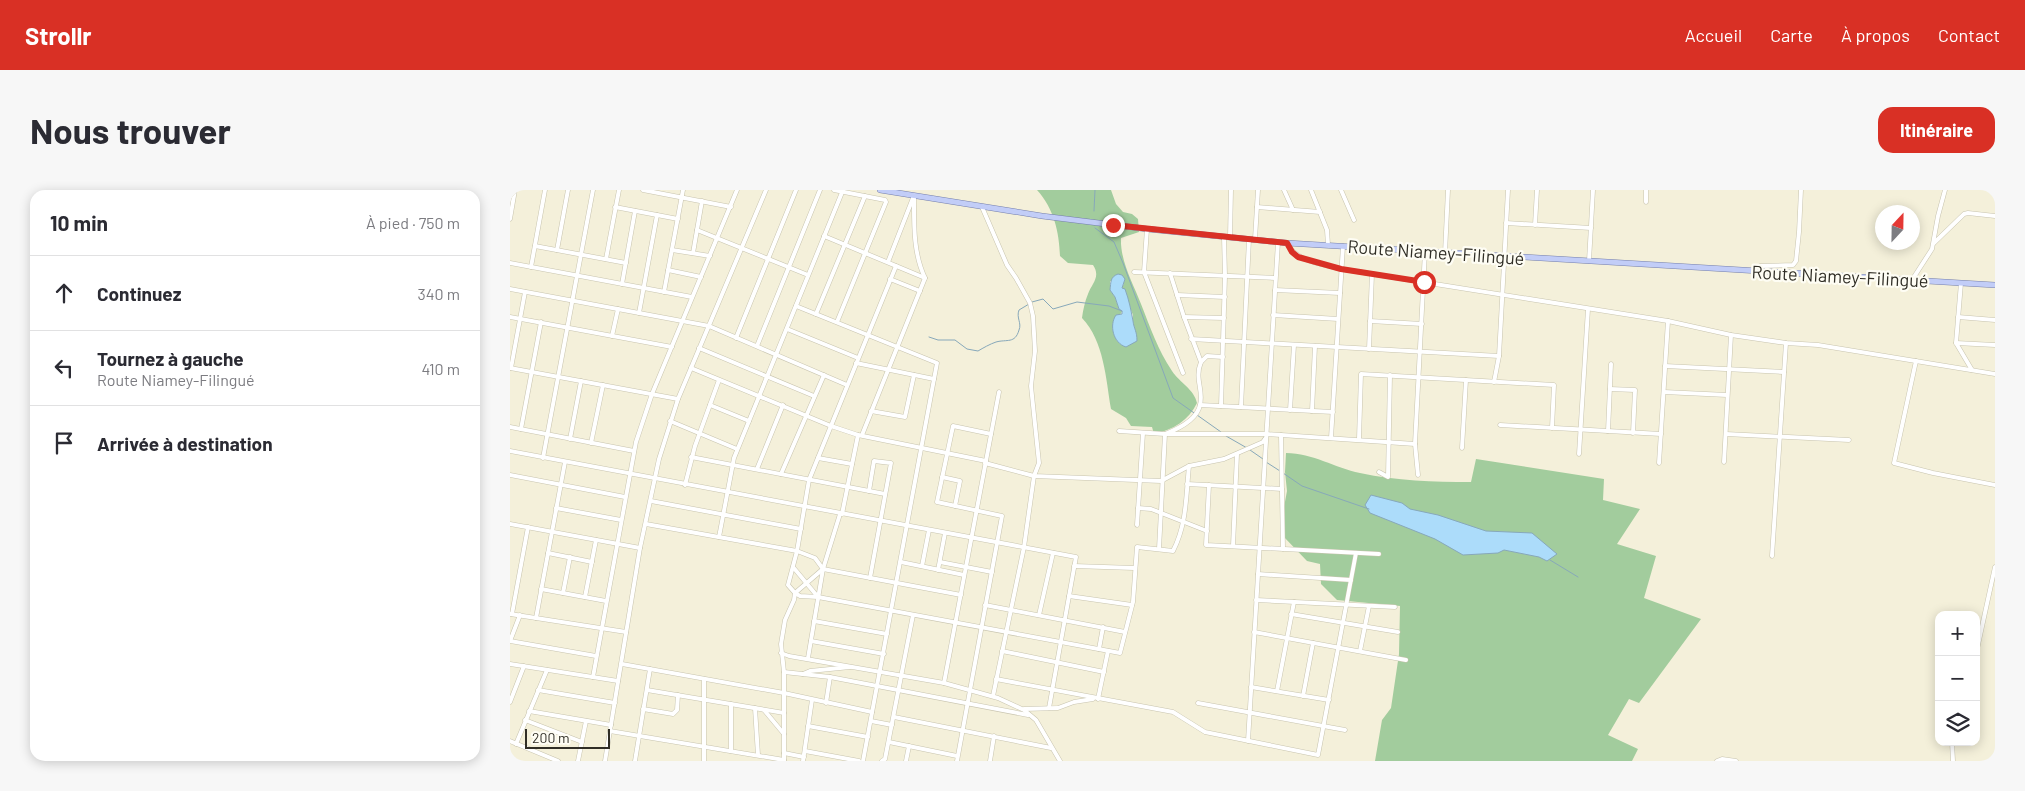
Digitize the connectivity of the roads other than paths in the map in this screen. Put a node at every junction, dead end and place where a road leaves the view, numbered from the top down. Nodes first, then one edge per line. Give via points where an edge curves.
1 (515, 190) edge
2 (545, 190) edge
3 (568, 190) edge
4 (593, 190) edge
5 (618, 190) edge
6 (642, 190) edge
7 (683, 190) edge
8 (737, 190) edge
9 (766, 190) edge
10 (796, 190) edge
11 (820, 190) edge
12 (834, 190) edge
13 (880, 190) edge
14 (1231, 190) edge
15 (1258, 190) edge
16 (1284, 190) edge
17 (1311, 190) edge
18 (1341, 190) edge
19 (1448, 190) edge
20 (1508, 190) edge
21 (1537, 190) edge
22 (1593, 190) edge
23 (1646, 190) edge
24 (1801, 190) edge
25 (1945, 190) edge
26 (843, 191) edge
27 (865, 196) junction
28 (914, 196) junction
29 (682, 197) junction
30 (702, 201) junction
31 (1646, 202) dead end
32 (731, 206) junction
33 (615, 207) junction
34 (982, 207) junction
35 (1257, 207) junction
36 (1293, 210) junction
37 (635, 211) junction
38 (1320, 212) junction
39 (657, 215) junction
40 (1995, 216) edge
41 (510, 219) edge
42 (678, 219) junction
43 (1354, 220) dead end
44 (1506, 223) junction
45 (1535, 224) junction
46 (1591, 228) junction
47 (1147, 229) junction
48 (697, 230) junction
49 (824, 236) junction
50 (1227, 237) junction
51 (717, 238) junction
52 (1248, 239) junction
53 (1255, 239) junction
54 (1278, 242) junction
55 (1287, 243) junction
56 (1933, 244) junction
57 (844, 245) junction
58 (1328, 245) junction
59 (534, 246) junction
60 (1343, 246) junction
61 (742, 248) junction
62 (557, 250) junction
63 (672, 250) junction
64 (1426, 252) junction
65 (693, 253) junction
66 (864, 253) junction
67 (1446, 253) junction
68 (581, 254) junction
69 (710, 256) junction
70 (1504, 256) junction
71 (606, 259) junction
72 (769, 259) junction
73 (1589, 261) junction
74 (888, 262) junction
75 (510, 263) edge
76 (626, 263) junction
77 (896, 266) junction
78 (531, 267) junction
79 (790, 268) junction
80 (1341, 269) junction
81 (668, 270) junction
82 (1756, 271) junction
83 (1134, 272) dead end
84 (1144, 272) junction
85 (1170, 273) junction
86 (1372, 274) junction
87 (808, 275) junction
88 (577, 276) junction
89 (1225, 276) junction
90 (701, 277) junction
91 (1248, 277) junction
92 (925, 278) junction
93 (1276, 278) junction
94 (890, 279) junction
95 (1912, 280) junction
96 (1424, 282) junction
97 (1961, 283) junction
98 (622, 284) junction
99 (1995, 285) edge
100 (643, 288) junction
101 (510, 289) edge
102 (1275, 290) junction
103 (920, 291) junction
104 (525, 292) junction
105 (664, 292) junction
106 (1340, 294) junction
107 (1177, 295) junction
108 (1502, 295) junction
109 (692, 297) junction
110 (1225, 297) junction
111 (572, 301) junction
112 (796, 306) junction
113 (618, 309) junction
114 (1588, 309) junction
115 (639, 313) junction
116 (816, 314) junction
117 (1273, 315) junction
118 (510, 317) edge
119 (1184, 317) junction
120 (1958, 317) junction
121 (520, 318) junction
122 (1224, 318) junction
123 (1338, 319) junction
124 (1995, 320) edge
125 (682, 321) junction
126 (1370, 321) junction
127 (1668, 321) junction
128 (541, 322) junction
129 (837, 322) junction
130 (1422, 324) junction
131 (709, 326) junction
132 (567, 327) junction
133 (787, 329) junction
134 (868, 335) junction
135 (1732, 335) junction
136 (612, 336) junction
137 (736, 338) junction
138 (1191, 340) junction
139 (1223, 341) junction
140 (1245, 342) junction
141 (1786, 343) junction
142 (1956, 343) junction
143 (1272, 344) junction
144 (1294, 345) junction
145 (1995, 345) edge
146 (757, 346) junction
147 (1315, 346) junction
148 (672, 347) junction
149 (896, 347) junction
150 (1336, 347) junction
151 (700, 348) junction
152 (1369, 349) junction
153 (1421, 351) junction
154 (776, 355) junction
155 (1499, 356) junction
156 (1223, 357) junction
157 (858, 358) junction
158 (1916, 361) junction
159 (1201, 362) junction
160 (856, 364) junction
161 (1612, 364) dead end
162 (1665, 366) junction
163 (510, 368) edge
164 (691, 368) junction
165 (1729, 369) junction
166 (887, 370) junction
167 (1972, 370) junction
168 (532, 372) junction
169 (1784, 372) junction
170 (1183, 373) dead end
171 (1995, 374) edge
172 (824, 375) junction
173 (914, 375) junction
174 (1390, 375) junction
175 (1418, 376) junction
176 (558, 377) junction
177 (767, 377) junction
178 (934, 379) junction
179 (719, 380) junction
180 (1466, 380) junction
181 (581, 381) junction
182 (1494, 382) junction
183 (603, 385) junction
184 (847, 385) junction
185 (1610, 389) junction
186 (999, 392) dead end
187 (1664, 392) junction
188 (652, 394) junction
189 (1727, 395) junction
190 (759, 396) junction
191 (814, 396) junction
192 (678, 399) junction
193 (1200, 404) junction
194 (710, 405) junction
195 (783, 406) junction
196 (1221, 406) junction
197 (1241, 407) junction
198 (1268, 408) junction
199 (1290, 410) junction
200 (871, 411) junction
201 (1312, 411) junction
202 (1333, 412) junction
203 (806, 415) junction
204 (670, 421) junction
205 (749, 421) junction
206 (1500, 425) dead end
207 (831, 426) junction
208 (510, 427) edge
209 (1552, 428) junction
210 (521, 430) junction
211 (1580, 430) junction
212 (1120, 431) dead end
213 (1608, 431) junction
214 (699, 433) junction
215 (1142, 433) junction
216 (1633, 433) junction
217 (548, 434) junction
218 (991, 434) junction
219 (1165, 434) junction
220 (1266, 434) junction
221 (1661, 434) junction
222 (1726, 434) junction
223 (860, 435) junction
224 (1281, 435) junction
225 (1780, 437) junction
226 (1332, 438) junction
227 (570, 439) junction
228 (1359, 439) junction
229 (1849, 440) dead end
230 (1389, 441) junction
231 (591, 443) junction
232 (1415, 444) junction
233 (921, 448) junction
234 (1462, 448) dead end
235 (737, 449) junction
236 (634, 450) junction
237 (510, 451) edge
238 (947, 453) junction
239 (1237, 454) junction
240 (1579, 454) dead end
241 (691, 457) junction
242 (543, 458) junction
243 (818, 458) junction
244 (565, 462) junction
245 (985, 462) junction
246 (1724, 462) dead end
247 (1659, 463) dead end
248 (852, 464) junction
249 (732, 465) junction
250 (1189, 466) junction
251 (757, 470) junction
252 (1379, 472) dead end
253 (629, 474) junction
254 (781, 474) junction
255 (510, 475) edge
256 (1418, 475) dead end
257 (1034, 476) junction
258 (942, 477) junction
259 (656, 479) junction
260 (809, 480) junction
261 (1140, 480) junction
262 (1161, 481) junction
263 (561, 484) junction
264 (1187, 484) junction
265 (685, 485) junction
266 (1209, 485) junction
267 (1995, 485) edge
268 (1236, 486) junction
269 (848, 487) junction
270 (1263, 488) junction
271 (1282, 489) junction
272 (869, 491) junction
273 (727, 493) junction
274 (885, 494) junction
275 (625, 497) junction
276 (651, 501) junction
277 (955, 506) junction
278 (804, 507) junction
279 (556, 508) junction
280 (1138, 508) junction
281 (976, 510) junction
282 (1160, 513) junction
283 (841, 514) junction
284 (723, 515) junction
285 (621, 520) junction
286 (880, 521) junction
287 (1184, 522) junction
288 (510, 524) edge
289 (646, 524) junction
290 (907, 526) junction
291 (1137, 526) dead end
292 (528, 527) junction
293 (800, 529) junction
294 (929, 530) junction
295 (1207, 531) junction
296 (552, 532) junction
297 (945, 533) junction
298 (719, 537) junction
299 (971, 538) junction
300 (596, 540) junction
301 (997, 543) junction
302 (616, 544) junction
303 (1233, 546) junction
304 (640, 548) junction
305 (1024, 548) junction
306 (1259, 548) junction
307 (1159, 549) junction
308 (1283, 549) junction
309 (797, 552) junction
310 (548, 553) junction
311 (1053, 553) junction
312 (1356, 553) junction
313 (1379, 554) dead end
314 (1772, 556) dead end
315 (570, 557) junction
316 (592, 562) junction
317 (901, 562) junction
318 (940, 562) junction
319 (922, 566) junction
320 (1074, 566) junction
321 (793, 567) junction
322 (966, 567) junction
323 (1995, 567) edge
324 (1134, 568) junction
325 (823, 569) junction
326 (938, 570) junction
327 (992, 572) junction
328 (1258, 574) junction
329 (964, 575) junction
330 (870, 578) junction
331 (1351, 580) junction
332 (897, 583) junction
333 (510, 584) edge
334 (808, 584) junction
335 (517, 585) junction
336 (541, 589) junction
337 (1992, 592) edge
338 (563, 593) junction
339 (796, 593) junction
340 (961, 594) junction
341 (1069, 596) junction
342 (585, 597) junction
343 (818, 597) junction
344 (1256, 600) junction
345 (606, 601) junction
346 (1294, 602) junction
347 (1347, 604) junction
348 (985, 605) junction
349 (1132, 605) junction
350 (1369, 606) junction
351 (1395, 607) dead end
352 (1010, 610) junction
353 (892, 611) junction
354 (511, 614) edge
355 (1291, 614) junction
356 (913, 615) junction
357 (1039, 615) junction
358 (520, 616) junction
359 (536, 618) junction
360 (1064, 620) junction
361 (814, 621) junction
362 (956, 623) junction
363 (1343, 623) junction
364 (1103, 627) junction
365 (1365, 627) junction
366 (981, 628) junction
367 (601, 629) junction
368 (626, 632) junction
369 (1006, 632) junction
370 (1125, 632) junction
371 (1254, 632) junction
372 (1398, 632) dead end
373 (887, 634) junction
374 (1287, 638) junction
375 (1980, 638) edge
376 (810, 641) junction
377 (1060, 642) junction
378 (1313, 643) junction
379 (1339, 648) junction
380 (1099, 650) junction
381 (1002, 651) junction
382 (1108, 651) junction
383 (1360, 651) junction
384 (781, 653) junction
385 (884, 654) junction
386 (596, 656) junction
387 (808, 658) junction
388 (1406, 660) dead end
389 (1057, 663) junction
390 (510, 664) edge
391 (622, 664) junction
392 (524, 666) junction
393 (854, 666) junction
394 (650, 669) junction
395 (547, 670) junction
396 (880, 670) junction
397 (784, 672) junction
398 (1104, 672) junction
399 (803, 674) junction
400 (901, 674) junction
401 (593, 677) junction
402 (830, 677) junction
403 (704, 679) junction
404 (996, 679) junction
405 (618, 681) junction
406 (944, 683) junction
407 (877, 686) junction
408 (1251, 687) junction
409 (969, 688) junction
410 (538, 690) junction
411 (647, 690) junction
412 (898, 690) junction
413 (1052, 690) junction
414 (1277, 691) junction
415 (784, 693) junction
416 (678, 695) junction
417 (992, 696) junction
418 (1303, 696) junction
419 (1098, 699) junction
420 (704, 700) junction
421 (812, 700) junction
422 (1329, 700) junction
423 (510, 702) edge
424 (614, 703) junction
425 (826, 703) junction
426 (1198, 703) dead end
427 (731, 704) junction
428 (966, 704) junction
429 (755, 708) junction
430 (1049, 708) junction
431 (644, 709) junction
432 (764, 710) junction
433 (1024, 710) junction
434 (530, 711) junction
435 (872, 712) junction
436 (1249, 712) junction
437 (784, 713) junction
438 (1030, 715) junction
439 (894, 717) junction
440 (526, 720) junction
441 (586, 720) junction
442 (871, 721) junction
443 (611, 725) junction
444 (892, 725) junction
445 (808, 726) junction
446 (1324, 726) junction
447 (962, 730) junction
448 (1345, 730) dead end
449 (610, 731) junction
450 (784, 734) junction
451 (639, 736) junction
452 (994, 736) junction
453 (868, 737) junction
454 (1248, 741) junction
455 (510, 742) edge
456 (582, 742) junction
457 (889, 742) junction
458 (516, 744) junction
459 (704, 746) junction
460 (909, 746) junction
461 (1952, 746) edge
462 (1050, 748) junction
463 (731, 751) junction
464 (805, 751) junction
465 (784, 754) junction
466 (545, 756) junction
467 (758, 756) junction
468 (804, 759) edge
469 (957, 759) edge
470 (784, 760) edge
471 (543, 761) edge
472 (558, 761) edge
473 (578, 761) edge
474 (605, 761) edge
475 (635, 761) edge
476 (704, 761) edge
477 (859, 761) edge
478 (863, 761) edge
479 (882, 761) edge
480 (906, 761) edge
481 (990, 761) edge
482 (1060, 761) edge
483 (1717, 761) edge
484 (1736, 761) edge
485 (1953, 761) edge

1 - 41 street
2 - 59 street
3 - 62 street
4 - 68 street
5 - 33 street
6 - 29 street
7 - 29 street
8 - 32 street
9 - 61 street
10 - 72 street
11 - 79 street
12 - 26 street
13 - 28 main road, Route Niamey-Filingué
14 - 50 street
15 - 35 street
16 - 36 street
17 - 38 street
18 - 43 street
19 - 67 street
20 - 44 street
21 - 45 street
22 - 46 street
23 - 31 street
24 - 82 street via 1794,265 1760,266
25 - 56 street
26 - 27 street
26 - 49 street
27 - 57 street
27 - 66 street via 886,202
28 - 34 main road, Route Niamey-Filingué
28 - 74 street
28 - 92 street via 914,230 919,264
29 - 30 street
29 - 42 street
30 - 32 street
30 - 48 street
32 - 51 street
33 - 37 street
33 - 71 street
34 - 47 main road, Route Niamey-Filingué
34 - 257 street via 1007,265 1030,303 1033,316 1035,351 1031,386 1038,463
35 - 36 street
35 - 53 street
36 - 38 street
37 - 39 street
37 - 76 street
38 - 58 street via 1328,230
39 - 42 street
39 - 100 street
40 - 56 street via 1964,214
42 - 63 street
44 - 45 street
44 - 70 street
45 - 46 street
46 - 73 street
47 - 50 main road, Route Niamey-Filingué
47 - 84 street
48 - 51 street
48 - 65 street
49 - 57 street
49 - 87 street
50 - 52 main road, Route Niamey-Filingué
50 - 89 street
51 - 61 street
51 - 69 street
52 - 53 main road, Route Niamey-Filingué
52 - 91 street
53 - 54 main road, Route Niamey-Filingué
54 - 55 main road, Route Niamey-Filingué
54 - 93 street
55 - 58 main road, Route Niamey-Filingué
55 - 80 street via 1298,257
56 - 95 street via 1926,261
57 - 66 street
57 - 116 street
58 - 60 main road, Route Niamey-Filingué
59 - 62 street
59 - 78 street
60 - 64 main road, Route Niamey-Filingué
60 - 80 street
61 - 72 street
61 - 131 street
62 - 68 street
63 - 65 street
63 - 81 street
64 - 67 main road, Route Niamey-Filingué
64 - 96 street
65 - 69 street
66 - 74 street
66 - 129 street
67 - 70 main road, Route Niamey-Filingué
68 - 71 street
68 - 88 street
69 - 90 street
70 - 73 main road, Route Niamey-Filingué
70 - 108 street
71 - 76 street
72 - 79 street
72 - 137 street
73 - 82 main road, Route Niamey-Filingué
74 - 77 street
75 - 78 street
76 - 98 street
77 - 92 street
77 - 94 street
78 - 88 street
79 - 87 street
79 - 146 street
80 - 86 street
80 - 106 street
81 - 90 street
81 - 105 street
82 - 95 main road, Route Niamey-Filingué
83 - 84 street
84 - 85 street
84 - 170 street
85 - 89 street
85 - 107 street
86 - 96 street
86 - 126 street
87 - 112 street
88 - 98 street
88 - 111 street
89 - 91 street
89 - 110 street
90 - 109 street
91 - 93 street
91 - 140 street
92 - 103 street
93 - 102 street
94 - 103 street
94 - 134 street
95 - 97 main road, Route Niamey-Filingué
96 - 108 street
96 - 130 street
97 - 99 main road, Route Niamey-Filingué
97 - 120 street
98 - 100 street
100 - 105 street
100 - 115 street
101 - 104 street
102 - 106 street
102 - 117 street
103 - 149 street
104 - 111 street
104 - 121 street
105 - 109 street
106 - 123 street
107 - 110 street
107 - 119 street
108 - 114 street
108 - 155 street
109 - 125 street
110 - 122 street
111 - 113 street
111 - 132 street
112 - 116 street
112 - 133 street
113 - 115 street
113 - 136 street
114 - 127 street
114 - 211 street
115 - 125 street
116 - 129 street
117 - 123 street
117 - 143 street
118 - 121 street
119 - 122 street
119 - 138 street
120 - 124 street
120 - 142 street
121 - 128 street
121 - 163 street
122 - 139 street
123 - 150 street
125 - 131 street
125 - 148 street
126 - 130 street
126 - 152 street
127 - 135 street
127 - 162 street
128 - 132 street
128 - 168 street
129 - 134 street
130 - 153 street
131 - 137 street
131 - 151 street
132 - 136 street
132 - 176 street
133 - 154 street
133 - 157 street
134 - 149 street
134 - 157 street
135 - 141 street
135 - 165 street
136 - 148 street
137 - 146 street
138 - 139 street
138 - 159 street
139 - 140 street
139 - 156 street
140 - 143 street
140 - 197 street
141 - 158 street
141 - 169 street
142 - 145 street
142 - 167 street
143 - 144 street
143 - 198 street
144 - 147 street
144 - 199 street
146 - 154 street
147 - 150 street
147 - 201 street
148 - 188 street
149 - 166 street
149 - 178 street via 936,363
150 - 152 street
150 - 202 street
151 - 164 street
151 - 177 street
152 - 153 street
153 - 155 street
153 - 175 street
154 - 172 street
154 - 177 street
155 - 182 street
156 - 159 street via 1207,356
156 - 196 street
157 - 160 street
158 - 167 street
158 - 267 street via 1894,463
159 - 193 street via 1197,372
160 - 166 street
160 - 184 street
161 - 185 street
162 - 165 street
162 - 187 street
163 - 168 street
164 - 179 street
164 - 192 street
165 - 169 street
165 - 189 street
166 - 173 street
166 - 200 street
167 - 171 street
168 - 176 street
168 - 210 street
169 - 225 street
172 - 184 street
172 - 191 street
173 - 178 street
173 - 200 street via 905,417
174 - 175 street
174 - 228 street via 1361,374
174 - 230 street
175 - 180 street
175 - 232 street
176 - 181 street
176 - 217 street
177 - 190 street
177 - 191 street
178 - 233 street
179 - 190 street
179 - 194 street
180 - 182 street
180 - 234 street
181 - 183 street
181 - 227 street
182 - 209 street via 1554,385
183 - 188 street
183 - 231 street
184 - 207 street
185 - 213 street
185 - 216 street via 1635,390
186 - 218 street
187 - 189 street
187 - 221 street
188 - 192 street
188 - 236 street
189 - 222 street
190 - 195 street
190 - 205 street
191 - 203 street
192 - 204 street
193 - 196 street
193 - 219 street via 1183,425
194 - 205 street
194 - 214 street
195 - 203 street
195 - 251 street
196 - 197 street
197 - 198 street
198 - 199 street
198 - 220 street
199 - 201 street
200 - 223 street
201 - 202 street
202 - 226 street
203 - 207 street
203 - 254 street
204 - 214 street
204 - 259 street
205 - 235 street
206 - 209 street
207 - 223 street
207 - 243 street
208 - 210 street
209 - 211 street
210 - 217 street
211 - 213 street
211 - 240 street
212 - 215 street
213 - 216 street
214 - 235 street
214 - 241 street
215 - 219 street
215 - 261 street
216 - 221 street
217 - 227 street
217 - 242 street
218 - 238 street via 953,426
218 - 245 street
219 - 220 street
219 - 262 street
220 - 224 street
220 - 239 street via 1263,442
220 - 270 street
221 - 247 street
222 - 225 street
222 - 246 street
223 - 233 street
223 - 248 street
224 - 226 street
224 - 271 street
225 - 229 street
225 - 314 street
226 - 228 street
227 - 231 street
228 - 230 street
230 - 232 street
230 - 252 street via 1388,476
231 - 236 street
232 - 256 street
233 - 238 street
233 - 290 street
235 - 249 street
236 - 253 street
237 - 242 street
238 - 245 street
238 - 258 street
239 - 250 street via 1217,462
239 - 268 street
241 - 249 street
241 - 265 street
242 - 244 street
243 - 248 street
243 - 260 street
244 - 253 street
244 - 263 street
245 - 257 street
245 - 281 street
248 - 269 street
249 - 251 street
249 - 273 street
250 - 262 street
250 - 264 street
251 - 254 street
253 - 259 street
253 - 275 street
254 - 260 street
255 - 263 street
257 - 261 street
257 - 305 street
258 - 277 street via 937,502
258 - 277 street via 960,481
259 - 265 street
259 - 276 street
260 - 269 street
260 - 278 street
261 - 262 street
261 - 280 street
262 - 282 street
263 - 275 street
263 - 279 street
264 - 266 street
264 - 287 street
265 - 273 street
266 - 268 street
266 - 295 street
268 - 270 street
268 - 303 street
269 - 272 street
269 - 283 street
270 - 271 street
270 - 306 street
271 - 308 street
272 - 274 street
272 - 274 street via 876,460 891,463
273 - 278 street
273 - 284 street
274 - 286 street
275 - 285 street
276 - 284 street
276 - 289 street
277 - 281 street
278 - 283 street
278 - 293 street
279 - 285 street
279 - 296 street
280 - 282 street
280 - 291 street
281 - 299 street
281 - 301 street via 1002,516
282 - 287 street
282 - 307 street
283 - 286 street
283 - 325 street
284 - 293 street
284 - 298 street
285 - 302 street
286 - 290 street
286 - 330 street
287 - 295 street
287 - 307 street via 1173,551
288 - 292 street
289 - 298 street
289 - 304 street
290 - 294 street
290 - 317 street
292 - 296 street
292 - 335 street
293 - 309 street
294 - 297 street
294 - 319 street
295 - 303 street via 1206,545
296 - 300 street
296 - 310 street
297 - 299 street
297 - 318 street
298 - 309 street
299 - 301 street
299 - 322 street
300 - 302 street
300 - 316 street
301 - 305 street
301 - 327 street
302 - 304 street
302 - 345 street
303 - 306 street
304 - 368 street
305 - 311 street
305 - 352 street
306 - 308 street
306 - 328 street
307 - 324 street via 1137,547
308 - 312 street
309 - 321 street
309 - 325 street via 815,558
310 - 315 street
310 - 336 street
311 - 320 street via 1076,557
311 - 357 street
312 - 313 street
312 - 331 street
315 - 316 street
315 - 338 street
316 - 342 street
317 - 319 street
317 - 332 street
318 - 322 street
318 - 326 street
319 - 326 street
320 - 324 street
320 - 341 street
321 - 334 street
321 - 339 street via 788,585
322 - 327 street
322 - 329 street
323 - 337 street
324 - 349 street via 1136,580
325 - 330 street
325 - 334 street
325 - 343 street
326 - 329 street
327 - 348 street
328 - 331 street
328 - 344 street
329 - 340 street
330 - 332 street
331 - 347 street
332 - 340 street
332 - 353 street
333 - 335 street
334 - 339 street
334 - 343 street
335 - 354 street
336 - 338 street
336 - 359 street
337 - 375 street
338 - 342 street
339 - 343 street
339 - 384 street via 784,620
340 - 362 street
341 - 349 street
341 - 360 street
342 - 345 street
343 - 353 street
343 - 361 street
344 - 346 street
344 - 371 street
345 - 367 street
346 - 347 street
346 - 355 street
347 - 350 street
347 - 363 street
348 - 352 street
348 - 366 street
349 - 370 street
350 - 351 street
350 - 365 street
352 - 357 street
352 - 369 street
353 - 356 street
353 - 373 street
354 - 358 street
355 - 363 street
355 - 374 street
356 - 362 street
356 - 400 street
357 - 360 street
358 - 359 street
358 - 386 street via 510,642
359 - 367 street
360 - 364 street
360 - 377 street
361 - 373 street
361 - 376 street
362 - 366 street
362 - 406 street
363 - 365 street
363 - 379 street
364 - 370 street
364 - 380 street
365 - 372 street
365 - 383 street
366 - 369 street
366 - 409 street
367 - 368 street
367 - 386 street
368 - 391 street
369 - 377 street
369 - 381 street
370 - 382 street via 1120,653
371 - 374 street
371 - 408 street
373 - 385 street
374 - 378 street
374 - 414 street
376 - 385 street
376 - 387 street
377 - 380 street
377 - 389 street
378 - 379 street
378 - 418 street
379 - 383 street
379 - 422 street
380 - 382 street
381 - 389 street
381 - 404 street
382 - 398 street
383 - 388 street
384 - 387 street
384 - 397 street
385 - 396 street
386 - 401 street
387 - 393 street
389 - 398 street
389 - 413 street
390 - 392 street
391 - 394 street
391 - 405 street
392 - 395 street
392 - 423 street
393 - 396 street
393 - 399 street
394 - 403 street
394 - 411 street
395 - 401 street
395 - 410 street
396 - 400 street
396 - 407 street
397 - 399 street
397 - 415 street
398 - 419 street
399 - 402 street
400 - 406 street
400 - 412 street
401 - 405 street
402 - 407 street
402 - 425 street
403 - 415 street
403 - 420 street
404 - 413 street
404 - 417 street
405 - 424 street
406 - 409 street
407 - 412 street
407 - 435 street
408 - 414 street
408 - 436 street
409 - 417 street
409 - 428 street
410 - 424 street
410 - 434 street
411 - 416 street
411 - 431 street
412 - 428 street
412 - 439 street
413 - 419 street
413 - 430 street
414 - 418 street
415 - 421 street
415 - 437 street
416 - 420 street
416 - 431 street via 675,714
417 - 433 street
418 - 422 street
419 - 430 street
419 - 454 street via 1173,712 1205,732
420 - 427 street
420 - 459 street
421 - 425 street
421 - 445 street
422 - 446 street
424 - 443 street
425 - 435 street
426 - 436 street
427 - 429 street
427 - 463 street
428 - 438 street
428 - 447 street
429 - 432 street
429 - 467 street
430 - 433 street
431 - 451 street
432 - 437 street
432 - 450 street
433 - 438 street
434 - 440 street
434 - 441 street
435 - 442 street
436 - 446 street
436 - 454 street
437 - 450 street
438 - 462 street via 1039,725
439 - 444 street
439 - 447 street
440 - 456 street
440 - 458 street
441 - 443 street
441 - 456 street
442 - 444 street
442 - 453 street
443 - 449 street
444 - 457 street
445 - 453 street
445 - 464 street
446 - 448 street
446 - 454 street via 1318,755
447 - 452 street
447 - 469 street
449 - 451 street
449 - 474 street
450 - 465 street
451 - 459 street
451 - 475 street
452 - 462 street
452 - 481 street
453 - 478 street
455 - 458 street
456 - 473 street
457 - 460 street
457 - 479 street
458 - 466 street
459 - 463 street
459 - 476 street
460 - 469 street
460 - 480 street
461 - 485 street
462 - 482 street
463 - 467 street
464 - 468 street
464 - 477 street
465 - 468 street
465 - 470 street
466 - 471 street
466 - 472 street
467 - 470 street
483 - 484 street

